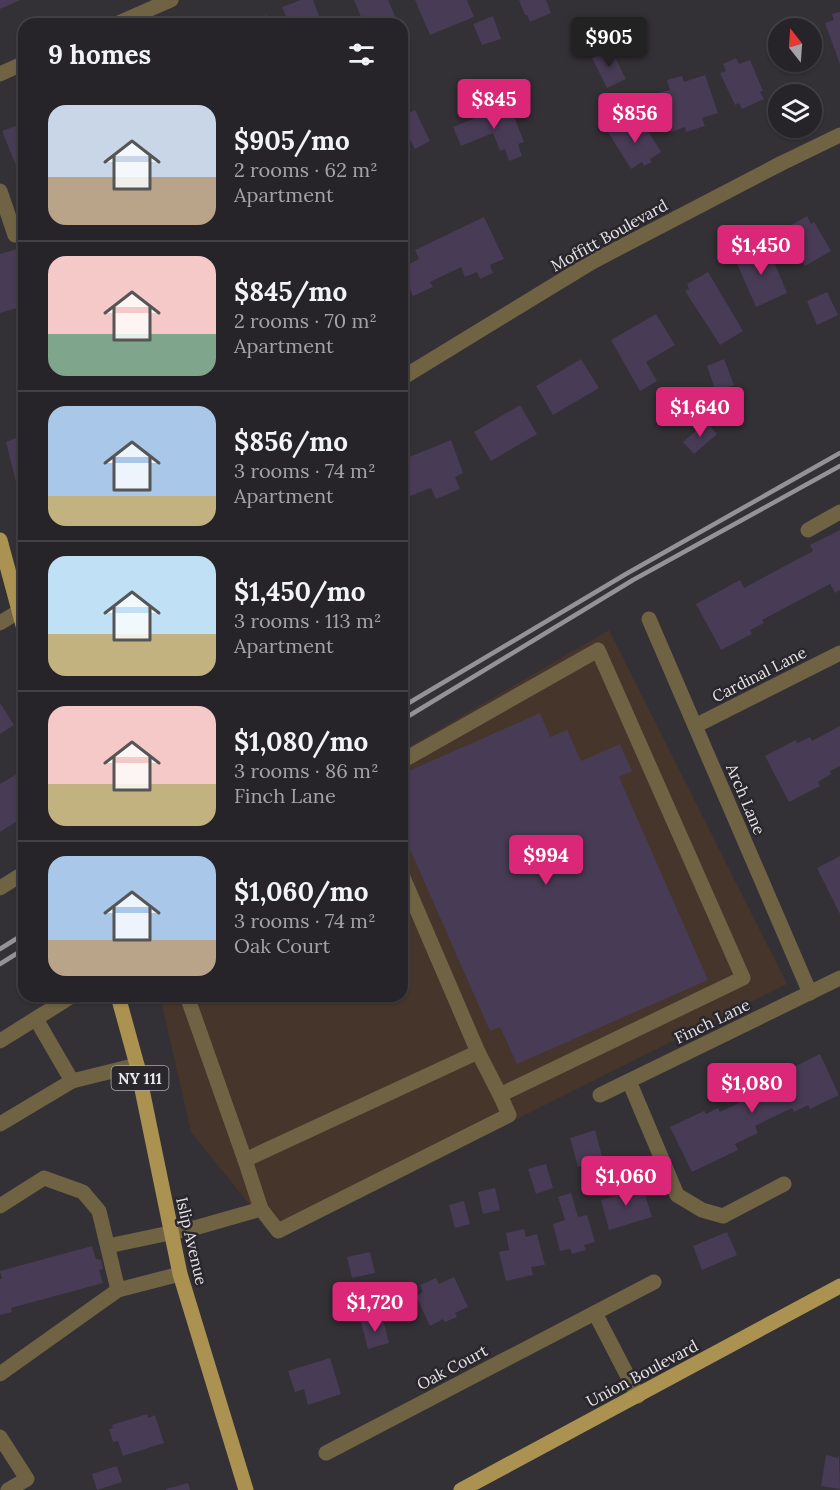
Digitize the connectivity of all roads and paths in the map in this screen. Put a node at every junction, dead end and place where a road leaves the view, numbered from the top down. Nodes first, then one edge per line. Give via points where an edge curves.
1 (171, 0) edge
2 (130, 18) edge
3 (18, 66) edge
4 (0, 74) edge
5 (840, 135) edge
6 (0, 191) edge
7 (13, 237) edge
8 (408, 374) edge
9 (840, 512) edge
10 (808, 530) dead end
11 (0, 540) edge
12 (18, 597) edge
13 (18, 612) edge
14 (649, 619) dead end
15 (0, 623) edge
16 (840, 652) edge
17 (695, 726) junction
18 (408, 758) edge
19 (18, 877) edge
20 (0, 888) edge
21 (408, 889) edge
22 (840, 978) edge
23 (810, 993) junction
24 (63, 1002) edge
25 (120, 1002) edge
26 (189, 1002) edge
27 (36, 1019) junction
28 (0, 1041) edge
29 (478, 1052) junction
30 (137, 1065) junction
31 (72, 1081) junction
32 (629, 1081) junction
33 (500, 1095) junction
34 (600, 1095) dead end
35 (0, 1124) edge
36 (245, 1160) junction
37 (784, 1184) dead end
38 (0, 1206) edge
39 (261, 1209) junction
40 (171, 1232) junction
41 (108, 1246) junction
42 (180, 1274) junction
43 (654, 1282) dead end
44 (840, 1286) edge
45 (118, 1290) junction
46 (595, 1313) junction
47 (0, 1374) edge
48 (638, 1396) junction
49 (0, 1437) edge
50 (326, 1453) dead end
51 (8, 1490) edge
52 (246, 1490) edge
53 (461, 1490) edge

1 - 2 street
3 - 4 street
5 - 8 street, Moffitt Boulevard via 592,262
6 - 7 street
9 - 10 street
11 - 12 main road
13 - 15 street
14 - 17 street, Arch Lane
16 - 17 street, Cardinal Lane
17 - 23 street, Arch Lane
18 - 33 street via 598,650 743,978
19 - 20 street
21 - 29 street
22 - 23 street, Finch Lane
23 - 32 street, Finch Lane
24 - 27 street
25 - 30 main road, Islip Avenue / NY 111
26 - 36 street
27 - 28 street
27 - 31 street
29 - 33 street
29 - 36 street
30 - 31 street
30 - 40 main road, Islip Avenue / NY 111
31 - 35 street
32 - 34 street, Finch Lane
32 - 37 street via 677,1195 702,1210 723,1216
33 - 39 street via 508,1115 278,1231
36 - 39 street
38 - 41 street via 44,1178 82,1192 99,1211
39 - 40 street
40 - 41 street
40 - 42 main road, Islip Avenue / NY 111
41 - 45 street
42 - 45 street
42 - 52 main road, Islip Avenue / NY 111
43 - 46 street, Oak Court
44 - 48 main road, Union Boulevard
45 - 47 street
46 - 48 street
46 - 50 street, Oak Court
48 - 53 main road, Union Boulevard
49 - 51 street via 27,1479

